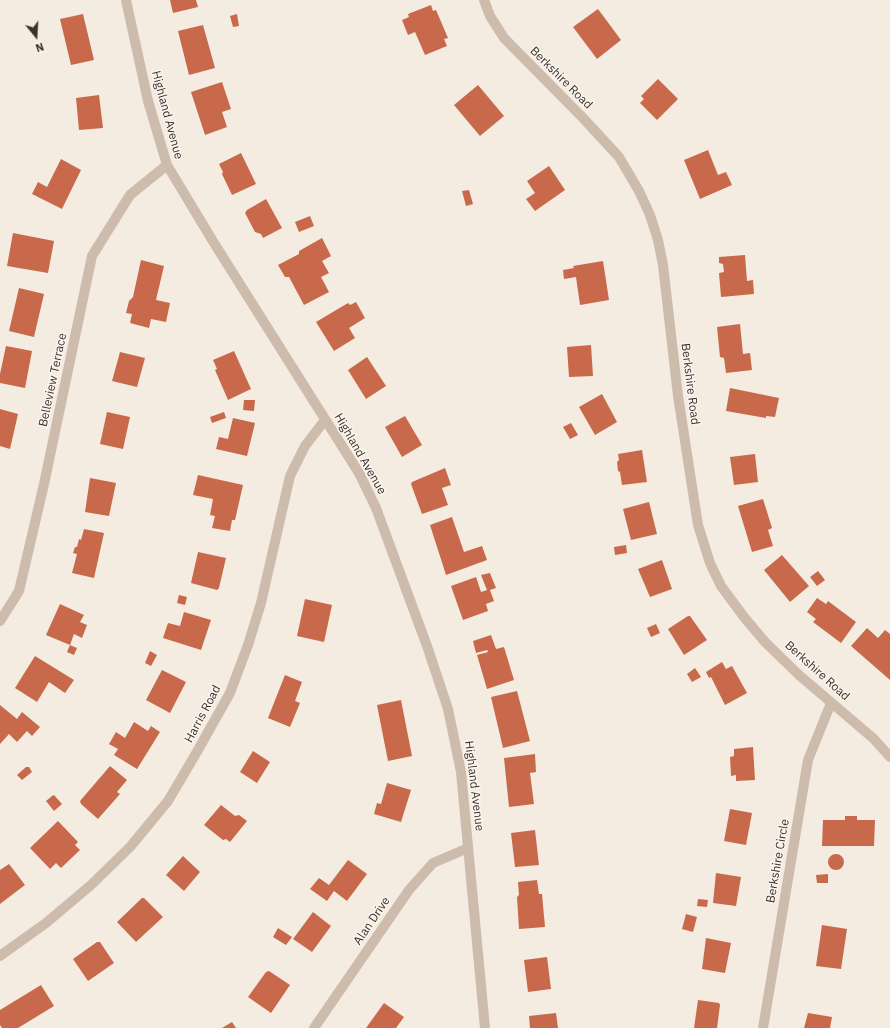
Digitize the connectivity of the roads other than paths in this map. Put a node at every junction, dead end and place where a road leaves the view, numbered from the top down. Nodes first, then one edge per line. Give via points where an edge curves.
1 (126, 0) edge
2 (484, 0) edge
3 (167, 166) junction
4 (325, 420) junction
5 (0, 621) edge
6 (831, 703) junction
7 (890, 757) edge
8 (468, 848) junction
9 (0, 956) edge
10 (314, 1028) edge
11 (485, 1028) edge
12 (763, 1028) edge

1 - 3 street, Highland Avenue via 148,101
2 - 6 street, Berkshire Road via 490,16 504,38 619,157 639,191 650,215 663,265 678,396 697,518 710,563 721,586 765,642
3 - 4 street, Highland Avenue
3 - 5 street, Belleview Terrace via 130,194 92,256 19,591
4 - 8 street, Highland Avenue via 359,473 376,508 446,702 461,772
4 - 9 street, Harris Road via 305,446 290,476 261,603 230,693 168,801 130,847 91,885 46,923
6 - 7 street, Berkshire Road via 874,739
6 - 12 street, Berkshire Circle via 808,760
8 - 10 street, Alan Drive via 433,863 410,890
8 - 11 street, Highland Avenue

